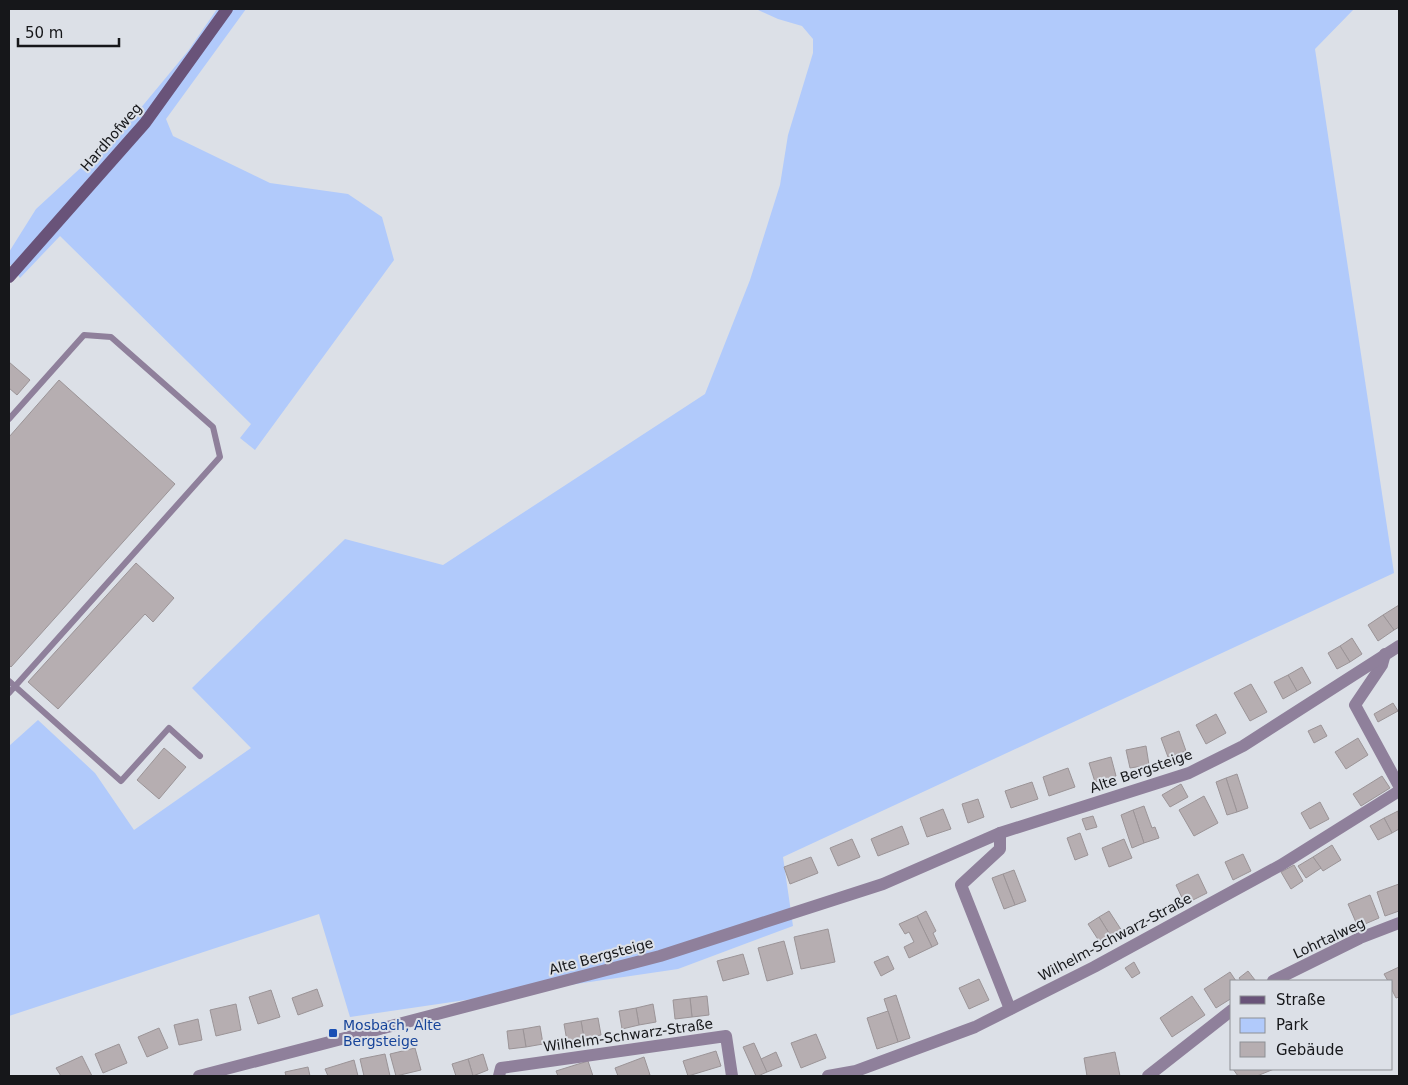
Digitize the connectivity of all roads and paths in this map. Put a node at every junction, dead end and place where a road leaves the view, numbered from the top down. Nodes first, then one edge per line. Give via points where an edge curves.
1 (227, 9) edge
2 (9, 276) edge
3 (9, 419) edge
4 (1399, 646) edge
5 (1385, 654) junction
6 (9, 681) edge
7 (14, 686) junction
8 (9, 693) edge
9 (200, 756) dead end
10 (1399, 786) edge
11 (1399, 791) edge
12 (1000, 833) junction
13 (1399, 924) edge
14 (1275, 980) edge
15 (1010, 1009) junction
16 (1230, 1012) edge
17 (199, 1076) edge
18 (499, 1076) edge
19 (732, 1076) edge
20 (828, 1076) edge
21 (1148, 1076) edge

1 - 2 street, Hardhofweg via 145,122
3 - 7 lane via 84,335 111,337 213,427 220,457
4 - 5 street, Alte Bergsteige
5 - 10 street via 1382,665 1355,704
5 - 12 street, Alte Bergsteige via 1243,746 1189,773
6 - 7 lane
7 - 8 lane
7 - 9 lane via 120,781 168,728
11 - 15 street, Wilhelm-Schwarz-Straße via 1281,865
12 - 15 street via 1000,849 961,885
12 - 17 street, Alte Bergsteige via 883,884 660,956
13 - 14 street, Lohrtalweg via 1360,938
15 - 20 street, Wilhelm-Schwarz-Straße via 975,1027 856,1071
16 - 21 street
18 - 19 street, Wilhelm-Schwarz-Straße via 502,1068 726,1036

